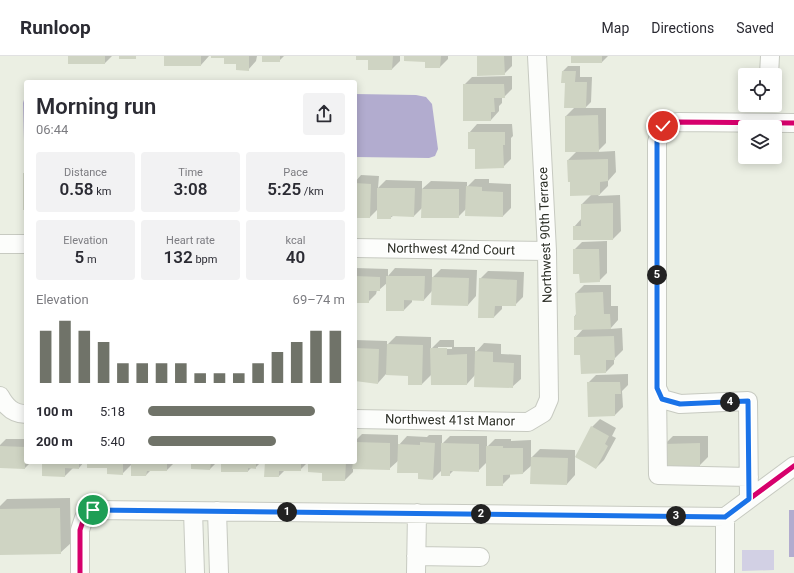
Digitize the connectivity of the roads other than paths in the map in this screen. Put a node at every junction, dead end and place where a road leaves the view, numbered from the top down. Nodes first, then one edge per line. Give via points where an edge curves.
1 (537, 56) edge
2 (770, 56) edge
3 (769, 68) edge
4 (794, 123) edge
5 (0, 244) edge
6 (24, 244) edge
7 (357, 248) edge
8 (547, 251) junction
9 (657, 388) junction
10 (3, 401) edge
11 (543, 413) joint
12 (24, 414) edge
13 (357, 419) edge
14 (794, 466) edge
15 (749, 477) junction
16 (749, 499) junction
17 (193, 511) junction
18 (217, 512) junction
19 (417, 513) junction
20 (725, 517) junction
21 (480, 557) dead end
22 (416, 565) edge
23 (80, 573) edge
24 (195, 573) edge
25 (219, 573) edge
26 (725, 573) edge

1 - 8 street, Northwest 90th Terrace
2 - 3 street
4 - 9 street via 678,122 663,126 657,142
5 - 6 street
7 - 8 street, Northwest 42nd Court
8 - 11 street, Northwest 90th Terrace via 549,399
9 - 15 street via 662,399 680,404 748,401
9 - 15 street via 658,475
10 - 12 street via 17,414
11 - 13 street, Northwest 41st Manor via 528,422
14 - 16 street
15 - 16 street
16 - 20 street
17 - 18 street
17 - 23 street via 93,510 84,518 80,530
17 - 24 street
18 - 19 street
18 - 25 street
19 - 20 street
19 - 22 street
20 - 26 street
21 - 22 street

